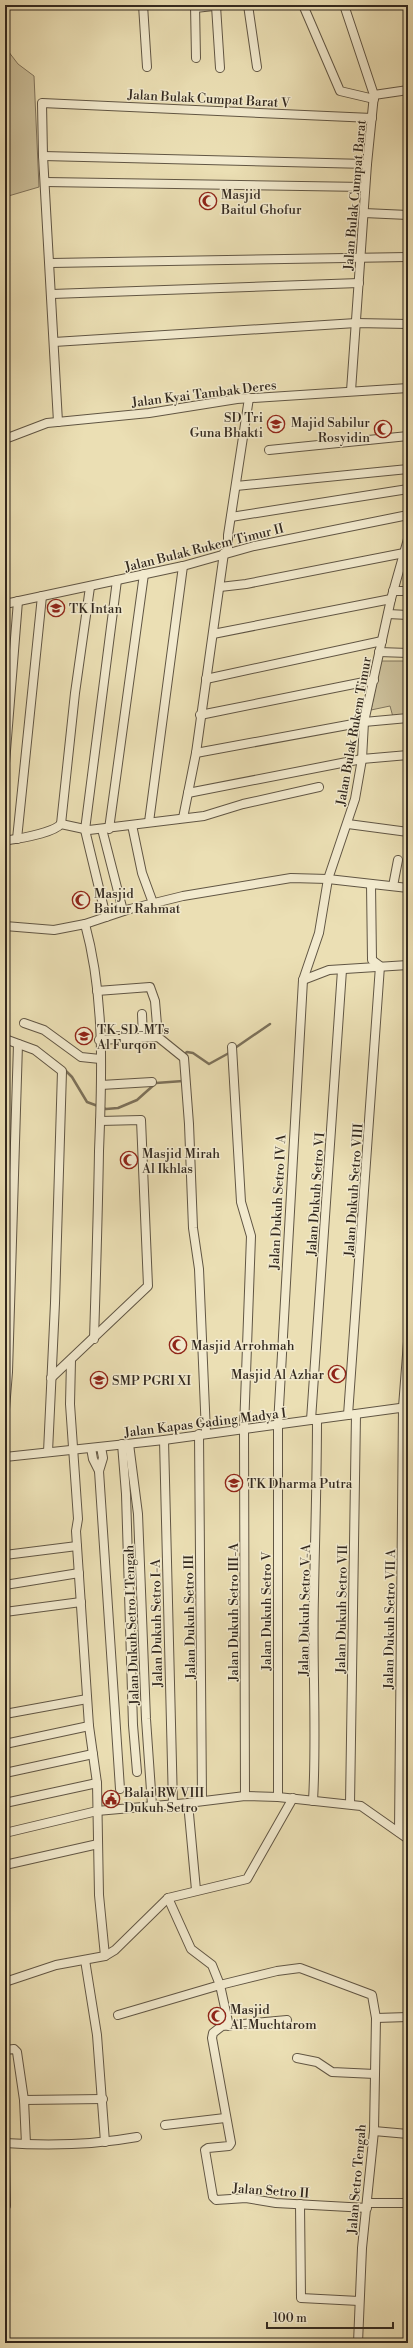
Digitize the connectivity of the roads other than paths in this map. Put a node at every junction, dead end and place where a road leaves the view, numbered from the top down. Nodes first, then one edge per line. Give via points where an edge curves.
1 (143, 5) edge
2 (219, 5) edge
3 (248, 5) edge
4 (303, 5) edge
5 (344, 5) edge
6 (195, 7) edge
7 (196, 58) dead end
8 (147, 67) dead end
9 (258, 67) dead end
10 (220, 68) dead end
11 (408, 90) edge
12 (374, 97) junction
13 (372, 118) junction
14 (43, 156) junction
15 (367, 164) junction
16 (45, 182) junction
17 (365, 187) junction
18 (364, 213) junction
19 (408, 215) edge
20 (362, 256) junction
21 (408, 257) edge
22 (51, 263) junction
23 (359, 283) junction
24 (52, 294) junction
25 (356, 323) junction
26 (408, 324) edge
27 (54, 342) junction
28 (408, 388) edge
29 (351, 391) junction
30 (248, 398) junction
31 (58, 422) junction
32 (408, 436) edge
33 (5, 439) edge
34 (269, 450) dead end
35 (408, 469) edge
36 (236, 486) junction
37 (408, 489) edge
38 (408, 515) edge
39 (231, 517) junction
40 (408, 539) edge
41 (226, 553) junction
42 (404, 553) junction
43 (183, 566) junction
44 (144, 574) junction
45 (116, 580) junction
46 (90, 587) junction
47 (220, 587) junction
48 (393, 590) junction
49 (408, 592) edge
50 (42, 596) junction
51 (391, 599) junction
52 (18, 601) junction
53 (5, 604) edge
54 (388, 614) junction
55 (408, 615) edge
56 (213, 634) junction
57 (382, 641) junction
58 (380, 652) junction
59 (408, 653) edge
60 (206, 679) junction
61 (374, 680) junction
62 (200, 715) junction
63 (408, 718) edge
64 (364, 722) junction
65 (196, 753) junction
66 (408, 755) edge
67 (362, 759) junction
68 (5, 763) edge
69 (320, 787) dead end
70 (188, 793) junction
71 (183, 818) junction
72 (149, 822) junction
73 (61, 824) junction
74 (348, 824) junction
75 (132, 826) junction
76 (105, 829) junction
77 (85, 830) junction
78 (408, 832) edge
79 (18, 838) junction
80 (5, 840) edge
81 (398, 860) dead end
82 (328, 879) junction
83 (371, 884) junction
84 (393, 886) junction
85 (408, 888) edge
86 (153, 903) junction
87 (123, 911) junction
88 (106, 917) junction
89 (85, 924) junction
90 (5, 926) edge
91 (408, 965) edge
92 (380, 966) junction
93 (342, 970) junction
94 (303, 980) junction
95 (97, 991) junction
96 (142, 1014) dead end
97 (24, 1024) dead end
98 (143, 1037) junction
99 (158, 1037) junction
100 (5, 1039) edge
101 (99, 1040) junction
102 (18, 1044) junction
103 (232, 1047) dead end
104 (100, 1059) junction
105 (152, 1082) dead end
106 (100, 1085) junction
107 (100, 1121) junction
108 (94, 1339) junction
109 (408, 1342) edge
110 (71, 1360) junction
111 (51, 1378) junction
112 (406, 1407) edge
113 (5, 1409) edge
114 (352, 1414) junction
115 (314, 1420) junction
116 (278, 1425) junction
117 (244, 1428) junction
118 (202, 1433) junction
119 (164, 1440) junction
120 (125, 1444) junction
121 (101, 1447) junction
122 (90, 1448) junction
123 (73, 1449) junction
124 (48, 1452) junction
125 (5, 1457) edge
126 (99, 1471) junction
127 (77, 1546) junction
128 (5, 1555) edge
129 (79, 1573) junction
130 (5, 1584) edge
131 (81, 1602) junction
132 (5, 1612) edge
133 (87, 1699) junction
134 (5, 1714) edge
135 (89, 1726) junction
136 (5, 1744) edge
137 (93, 1754) junction
138 (137, 1772) dead end
139 (5, 1773) edge
140 (97, 1783) junction
141 (120, 1789) dead end
142 (244, 1796) junction
143 (278, 1797) junction
144 (293, 1798) junction
145 (202, 1800) junction
146 (313, 1802) junction
147 (5, 1804) edge
148 (188, 1804) junction
149 (350, 1804) junction
150 (152, 1805) junction
151 (173, 1805) junction
152 (97, 1811) junction
153 (399, 1832) junction
154 (5, 1833) edge
155 (408, 1839) edge
156 (98, 1844) junction
157 (5, 1865) edge
158 (196, 1890) junction
159 (168, 1898) junction
160 (105, 1956) junction
161 (85, 1960) junction
162 (5, 1982) edge
163 (220, 1985) junction
164 (118, 2015) dead end
165 (408, 2017) edge
166 (376, 2018) junction
167 (287, 2020) dead end
168 (229, 2026) junction
169 (5, 2050) edge
170 (297, 2058) dead end
171 (375, 2074) junction
172 (103, 2099) junction
173 (24, 2100) junction
174 (226, 2118) junction
175 (165, 2125) dead end
176 (374, 2131) junction
177 (408, 2134) edge
178 (136, 2137) dead end
179 (105, 2142) junction
180 (5, 2143) edge
181 (26, 2144) junction
182 (5, 2150) edge
183 (300, 2204) junction
184 (408, 2204) edge
185 (367, 2205) junction
186 (6, 2206) dead end
187 (360, 2301) junction
188 (358, 2343) edge

1 - 8 street
2 - 6 street
2 - 10 street
3 - 9 street
4 - 12 street via 340,91
5 - 12 street, Jalan Bulak Cumpat Barat
6 - 7 street
11 - 12 street
12 - 13 street, Jalan Bulak Cumpat Barat
13 - 14 street, Jalan Bulak Cumpat Barat V via 44,102
13 - 15 street, Jalan Bulak Cumpat Barat
14 - 15 street
14 - 16 street
15 - 17 street, Jalan Bulak Cumpat Barat
16 - 17 street
16 - 22 street
17 - 18 street, Jalan Bulak Cumpat Barat
18 - 19 street
18 - 20 street, Jalan Bulak Cumpat Barat
20 - 21 street
20 - 22 street
20 - 23 street, Jalan Bulak Cumpat Barat
22 - 24 street
23 - 24 street
23 - 25 street, Jalan Bulak Cumpat Barat
24 - 27 street
25 - 26 street
25 - 27 street
25 - 29 street, Jalan Bulak Cumpat Barat
27 - 31 street
28 - 29 street, Jalan Kyai Tambak Deres
29 - 30 street, Jalan Kyai Tambak Deres
30 - 31 street, Jalan Kyai Tambak Deres via 148,413
30 - 36 street
31 - 33 street, Jalan Kyai Tambak Deres
32 - 34 street
35 - 36 street
36 - 39 street
37 - 39 street
38 - 41 street, Jalan Bulak Rukem Timur II
39 - 41 street
40 - 42 street, Jalan Bulak Rukem Timur
41 - 43 street, Jalan Bulak Rukem Timur II
41 - 47 street
42 - 47 street
42 - 48 street, Jalan Bulak Rukem Timur
43 - 44 street, Jalan Bulak Rukem Timur II
43 - 72 street
44 - 45 street, Jalan Bulak Rukem Timur II
44 - 76 street
45 - 46 street, Jalan Bulak Rukem Timur II
45 - 77 street
46 - 50 street, Jalan Bulak Rukem Timur II
46 - 73 street via 75,693
47 - 56 street
48 - 49 street
48 - 51 street, Jalan Bulak Rukem Timur
50 - 52 street, Jalan Bulak Rukem Timur II
50 - 79 street
51 - 54 street, Jalan Bulak Rukem Timur
51 - 56 street
52 - 53 street, Jalan Bulak Rukem Timur II
52 - 68 street
54 - 55 street
54 - 57 street, Jalan Bulak Rukem Timur
56 - 60 street
57 - 58 street, Jalan Bulak Rukem Timur
57 - 60 street
58 - 59 street
58 - 61 street, Jalan Bulak Rukem Timur
60 - 62 street
61 - 62 street
61 - 64 street, Jalan Bulak Rukem Timur
62 - 65 street
63 - 64 street
64 - 65 street
64 - 67 street, Jalan Bulak Rukem Timur
65 - 70 street
66 - 67 street
67 - 70 street
67 - 74 street, Jalan Bulak Rukem Timur
69 - 71 street via 204,816
70 - 71 street
71 - 72 street
72 - 75 street
73 - 77 street
73 - 79 street via 54,829
74 - 78 street
74 - 82 street, Jalan Bulak Rukem Timur
75 - 76 street
75 - 86 street via 142,873
76 - 77 street
76 - 87 street
77 - 88 street
79 - 80 street
81 - 84 street
82 - 83 street
82 - 86 street via 291,878
82 - 94 street, Jalan Bulak Rukem Timur via 319,933
83 - 84 street
83 - 92 street via 372,960
84 - 85 street
86 - 87 street
87 - 88 street
88 - 89 street
89 - 90 street via 54,930
89 - 95 street via 93,954
91 - 92 street
92 - 93 street
92 - 114 street, Jalan Dukuh Setro VIII
93 - 94 street via 329,970
93 - 115 street, Jalan Dukuh Setro VI
94 - 116 street, Jalan Dukuh Setro IV A
95 - 99 street via 150,987 153,992
95 - 101 street
96 - 98 street
97 - 104 street via 44,1030 81,1057
98 - 99 street
98 - 101 street
99 - 118 street, Jalan Dukuh Setro III via 184,1058 193,1228 199,1269
100 - 102 street
101 - 104 street
102 - 111 street via 35,1050 62,1071
102 - 113 street
103 - 117 street, Jalan Dukuh Setro III-A via 241,1202 251,1242
104 - 106 street
105 - 106 street
106 - 107 street
107 - 108 street
107 - 108 street via 141,1120 148,1286
108 - 110 street
109 - 112 street, Jalan Dukuh Setro VII A
110 - 111 street
110 - 123 street
111 - 124 street
112 - 114 street, Jalan Kapas Gading Madya I
112 - 153 street, Jalan Dukuh Setro VII A
114 - 115 street, Jalan Kapas Gading Madya I
114 - 149 street, Jalan Dukuh Setro VII
115 - 116 street, Jalan Kapas Gading Madya I
115 - 146 street, Jalan Dukuh Setro V-A via 317,1521
116 - 117 street, Jalan Kapas Gading Madya I
116 - 143 street, Jalan Dukuh Setro V
117 - 118 street, Jalan Kapas Gading Madya I
117 - 142 street, Jalan Dukuh Setro III-A
118 - 119 street, Jalan Kapas Gading Madya I
118 - 145 street, Jalan Dukuh Setro III
119 - 120 street, Jalan Kapas Gading Madya I
119 - 151 street, Jalan Dukuh Setro I-A
120 - 121 street, Jalan Kapas Gading Madya I
120 - 138 street via 133,1725
120 - 150 street, Jalan Dukuh Setro I Tengah via 138,1514
121 - 122 street, Jalan Kapas Gading Madya I
121 - 126 street via 103,1458
122 - 123 street, Jalan Kapas Gading Madya I
122 - 126 street via 92,1459
123 - 124 street, Jalan Kapas Gading Madya I
123 - 127 street via 78,1519
124 - 125 street, Jalan Kapas Gading Madya I
126 - 141 street
127 - 128 street
127 - 129 street
129 - 130 street
129 - 131 street
131 - 132 street
131 - 133 street
133 - 134 street
133 - 135 street
135 - 136 street
135 - 137 street
137 - 139 street
137 - 140 street
140 - 147 street
140 - 152 street
142 - 143 street
142 - 145 street
143 - 144 street
144 - 146 street
144 - 158 street via 248,1877
145 - 148 street
146 - 149 street
148 - 151 street
148 - 158 street
149 - 153 street via 367,1808
150 - 151 street
150 - 152 street
152 - 154 street
152 - 156 street
153 - 155 street
156 - 157 street
156 - 160 street
158 - 159 street
159 - 160 street via 115,1950
159 - 163 street via 191,1949 212,1964
160 - 161 street
161 - 162 street via 56,1965
161 - 172 street via 97,2035
163 - 164 street
163 - 166 street, Jalan Setro Tengah via 277,1971 305,1968 371,1993
163 - 168 street
165 - 166 street
166 - 171 street, Jalan Setro Tengah
167 - 168 street, Jalan Setro II
168 - 174 street, Jalan Setro II via 219,2028 213,2033 212,2038
169 - 173 street via 14,2049 17,2052
170 - 171 street via 317,2062 332,2072
171 - 176 street, Jalan Setro Tengah
172 - 173 street
172 - 179 street
173 - 181 street
174 - 175 street
174 - 183 street, Jalan Setro II via 230,2144 205,2150 213,2199 246,2198
176 - 177 street
176 - 185 street, Jalan Setro Tengah
178 - 179 street
179 - 181 street
180 - 181 street
182 - 186 street
183 - 185 street, Jalan Setro II
183 - 187 street via 300,2298
184 - 185 street, Jalan Setro II
185 - 187 street, Jalan Setro Tengah
187 - 188 street, Jalan Setro Tengah

